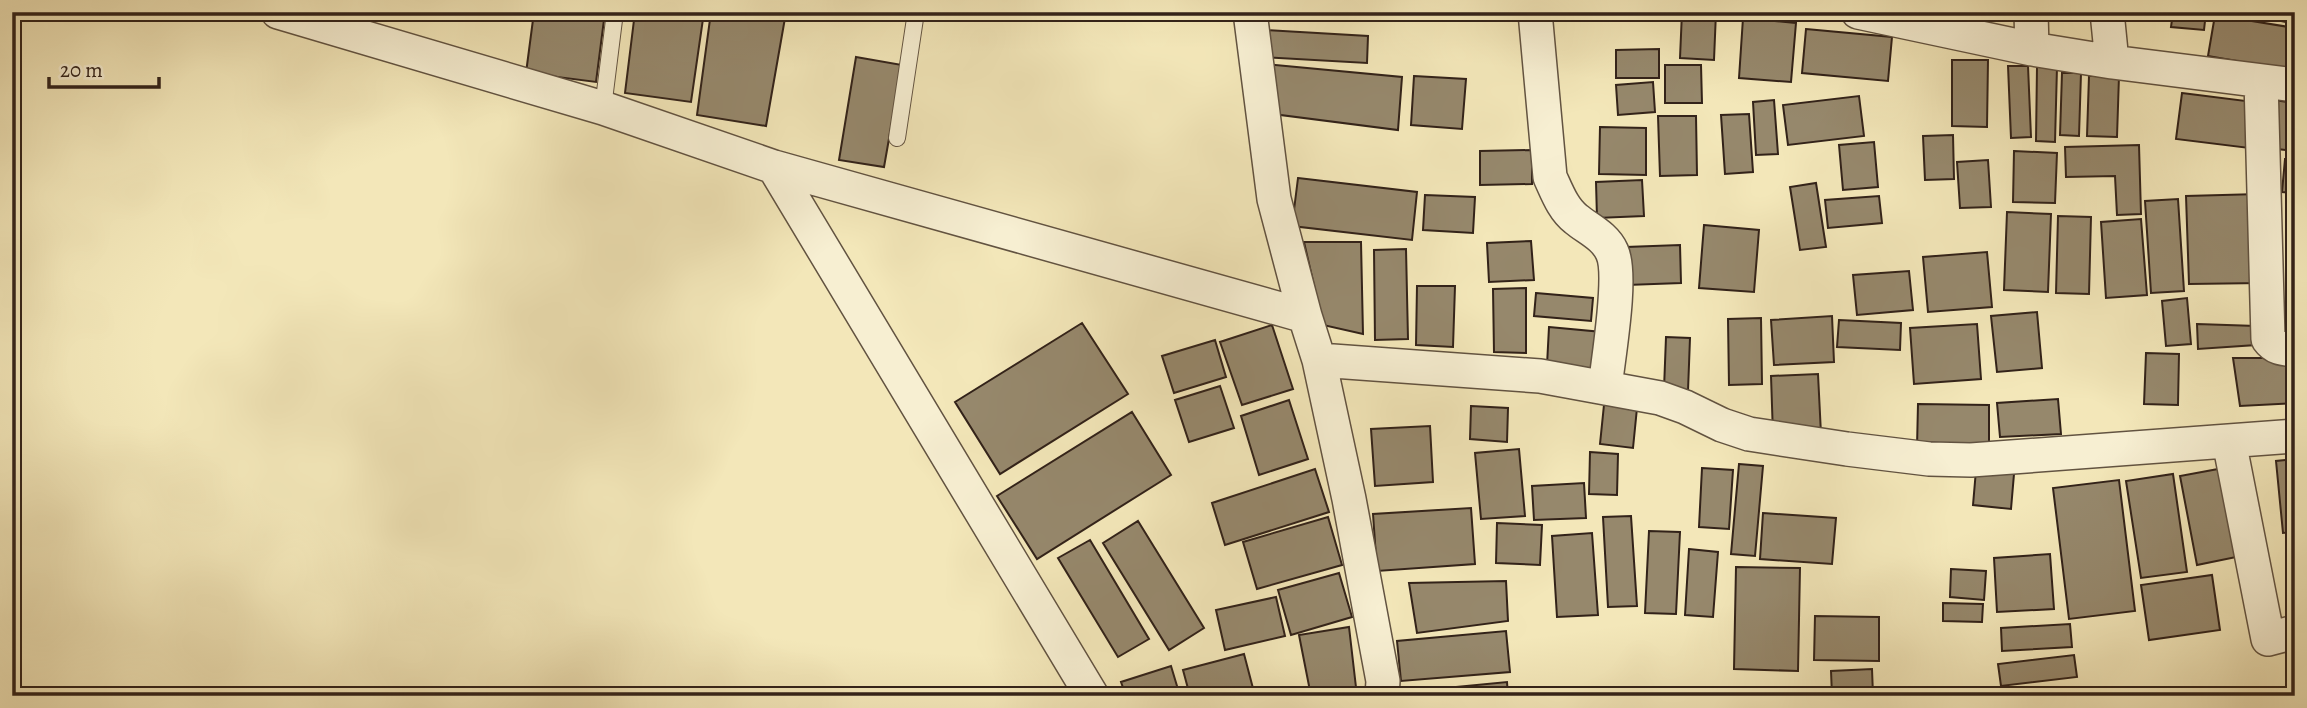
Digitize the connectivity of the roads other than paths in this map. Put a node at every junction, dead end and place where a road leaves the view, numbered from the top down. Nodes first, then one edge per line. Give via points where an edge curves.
1 (278, 12) edge
2 (615, 12) edge
3 (916, 12) edge
4 (1250, 12) edge
5 (1535, 12) edge
6 (1858, 12) edge
7 (2031, 12) edge
8 (2107, 12) edge
9 (353, 24) edge
10 (2032, 49) junction
11 (2112, 62) junction
12 (2261, 81) junction
13 (2295, 85) edge
14 (603, 108) junction
15 (897, 138) dead end
16 (774, 167) junction
17 (1305, 316) junction
18 (2295, 350) edge
19 (1319, 360) junction
20 (1605, 388) junction
21 (2295, 436) edge
22 (2229, 441) junction
23 (2295, 632) edge
24 (1092, 696) edge
25 (1382, 696) edge

1 - 9 street
2 - 14 lane
3 - 15 lane
4 - 17 street via 1275,200
5 - 20 street via 1550,177 1573,217 1597,233 1612,252 1616,277
6 - 10 street
7 - 10 street
8 - 11 street
9 - 14 street
10 - 11 street
11 - 12 street
12 - 13 street
12 - 18 street via 2268,339 2279,348
14 - 16 street
16 - 17 street
16 - 24 street
17 - 19 street
19 - 20 street via 1540,376
19 - 25 street via 1349,499
20 - 22 street via 1660,398 1749,434 1929,458 1971,460
21 - 22 street
22 - 23 street via 2268,639

